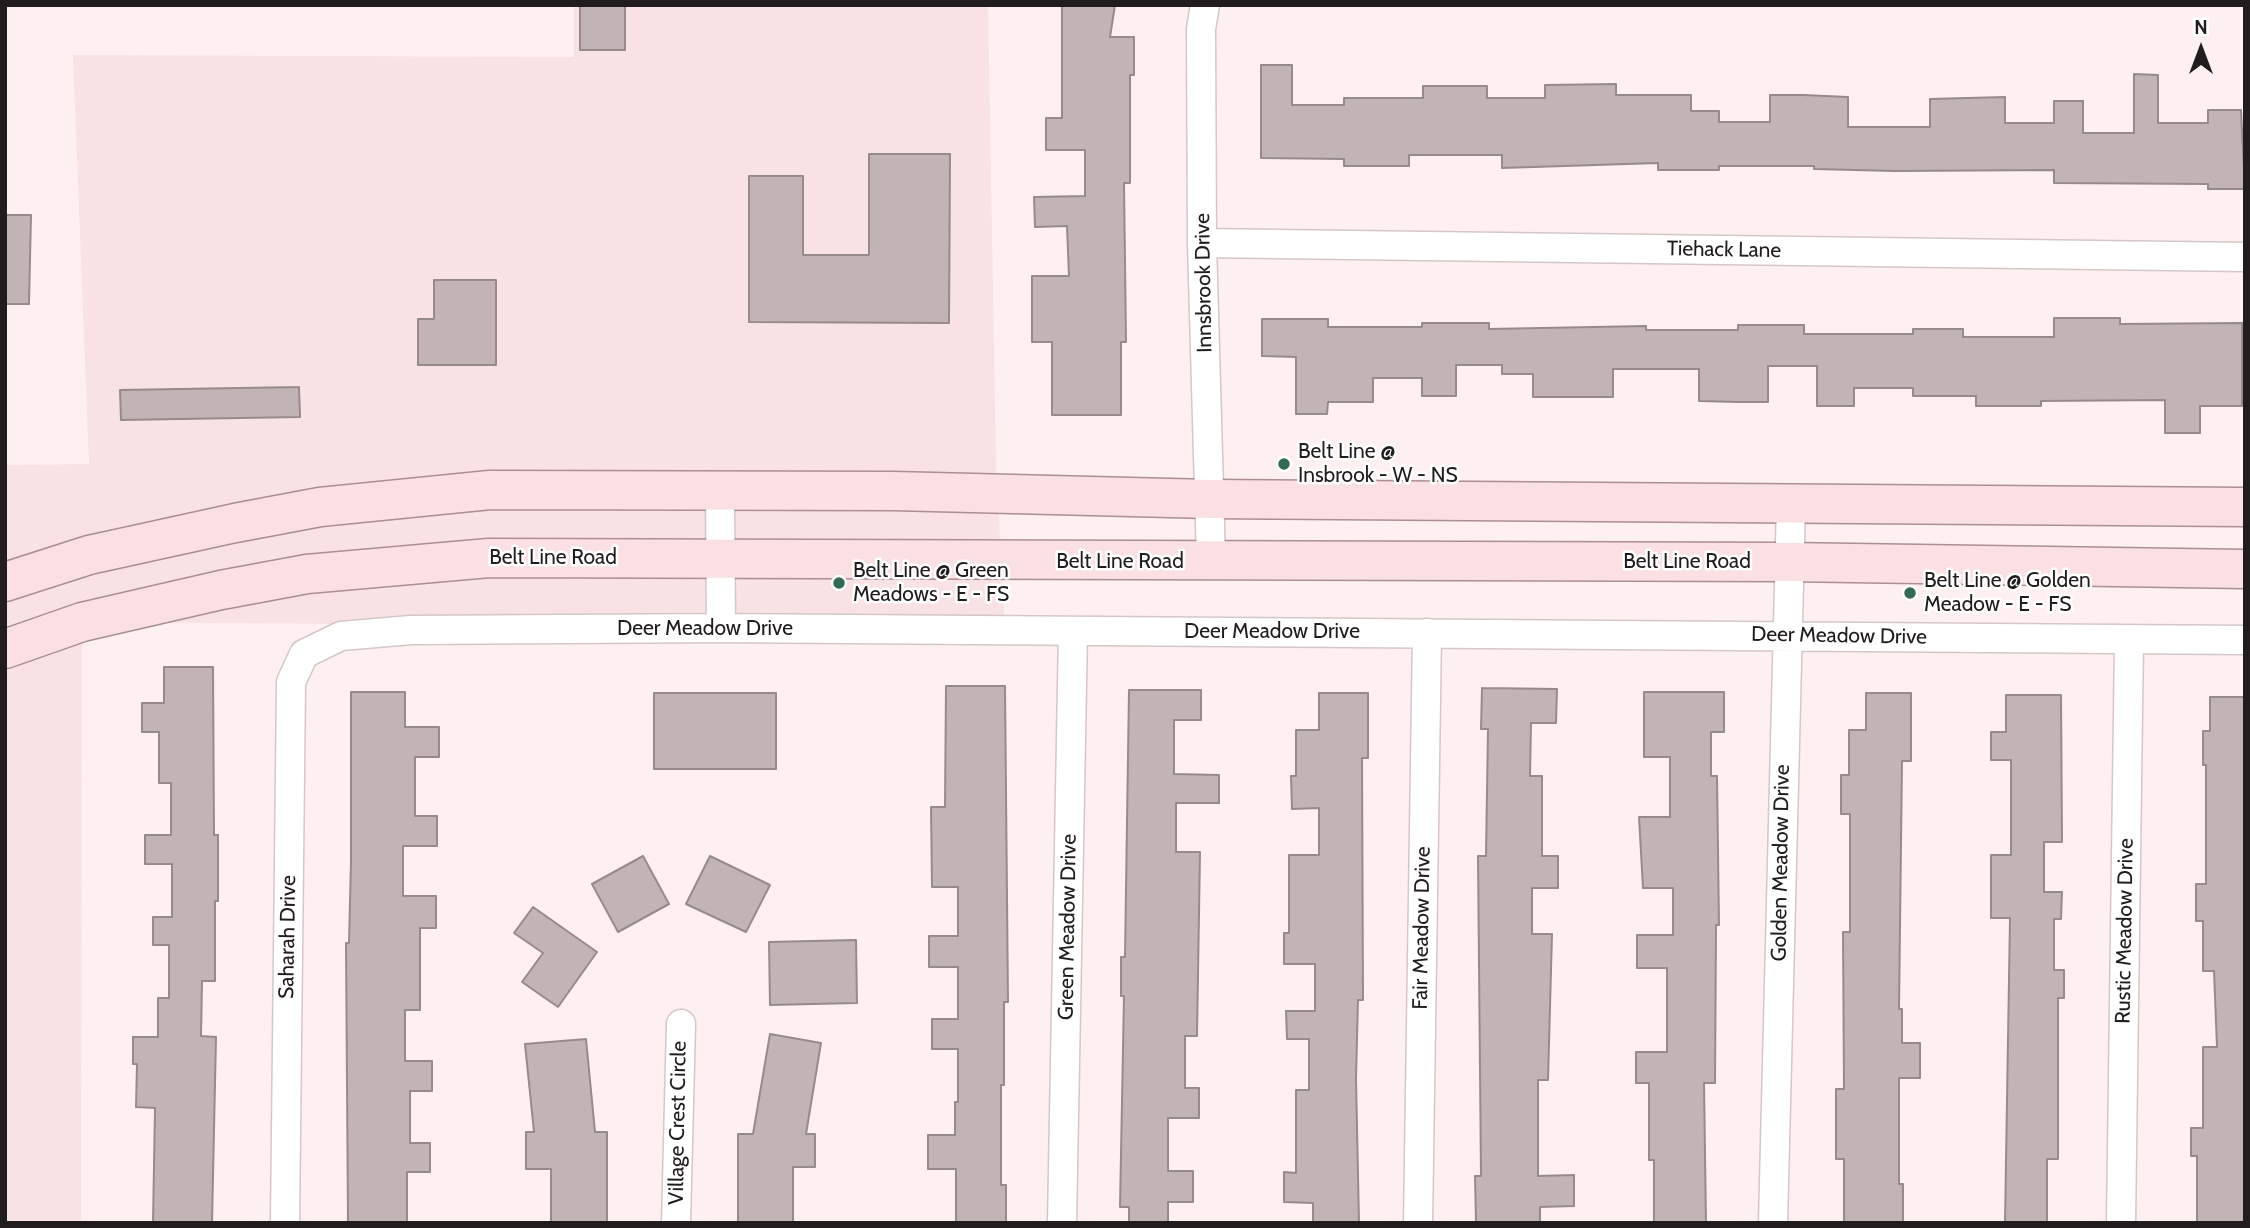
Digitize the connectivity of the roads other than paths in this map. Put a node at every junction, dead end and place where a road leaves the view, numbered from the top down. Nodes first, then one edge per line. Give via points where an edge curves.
1 (1206, 5) edge
2 (1202, 243) junction
3 (2245, 257) edge
4 (720, 491) junction
5 (1210, 499) junction
6 (1791, 503) junction
7 (2245, 507) edge
8 (721, 557) junction
9 (1211, 561) junction
10 (1787, 562) junction
11 (2245, 569) edge
12 (5, 582) edge
13 (721, 628) junction
14 (1073, 631) junction
15 (1427, 633) junction
16 (1787, 635) junction
17 (2129, 640) junction
18 (2245, 640) edge
19 (5, 649) edge
20 (304, 654) joint
21 (681, 1024) dead end
22 (285, 1223) edge
23 (676, 1223) edge
24 (1062, 1223) edge
25 (1418, 1223) edge
26 (1773, 1223) edge
27 (2121, 1223) edge

1 - 2 street, Innsbrook Drive via 1201,29
2 - 3 street, Tiehack Lane
2 - 5 street, Innsbrook Drive
4 - 5 main road
4 - 8 street
4 - 12 main road via 490,490 320,508 89,555
5 - 6 main road
5 - 9 street, Innsbrook Drive
6 - 7 main road
6 - 10 street, Golden Meadow Drive
8 - 9 main road, Belt Line Road
8 - 13 street
8 - 19 main road, Belt Line Road via 488,558 307,574 82,622
9 - 10 main road, Belt Line Road
10 - 11 main road, Belt Line Road
10 - 16 street, Golden Meadow Drive
13 - 14 street, Deer Meadow Drive
13 - 20 street, Deer Meadow Drive via 411,630 341,636
14 - 15 street, Deer Meadow Drive
14 - 24 street, Green Meadow Drive
15 - 16 street, Deer Meadow Drive
15 - 25 street, Fair Meadow Drive
16 - 17 street, Deer Meadow Drive
16 - 26 street, Golden Meadow Drive
17 - 18 street, Deer Meadow Drive
17 - 27 street, Rustic Meadow Drive
20 - 22 street, Saharah Drive via 291,682
21 - 23 street, Village Crest Circle

